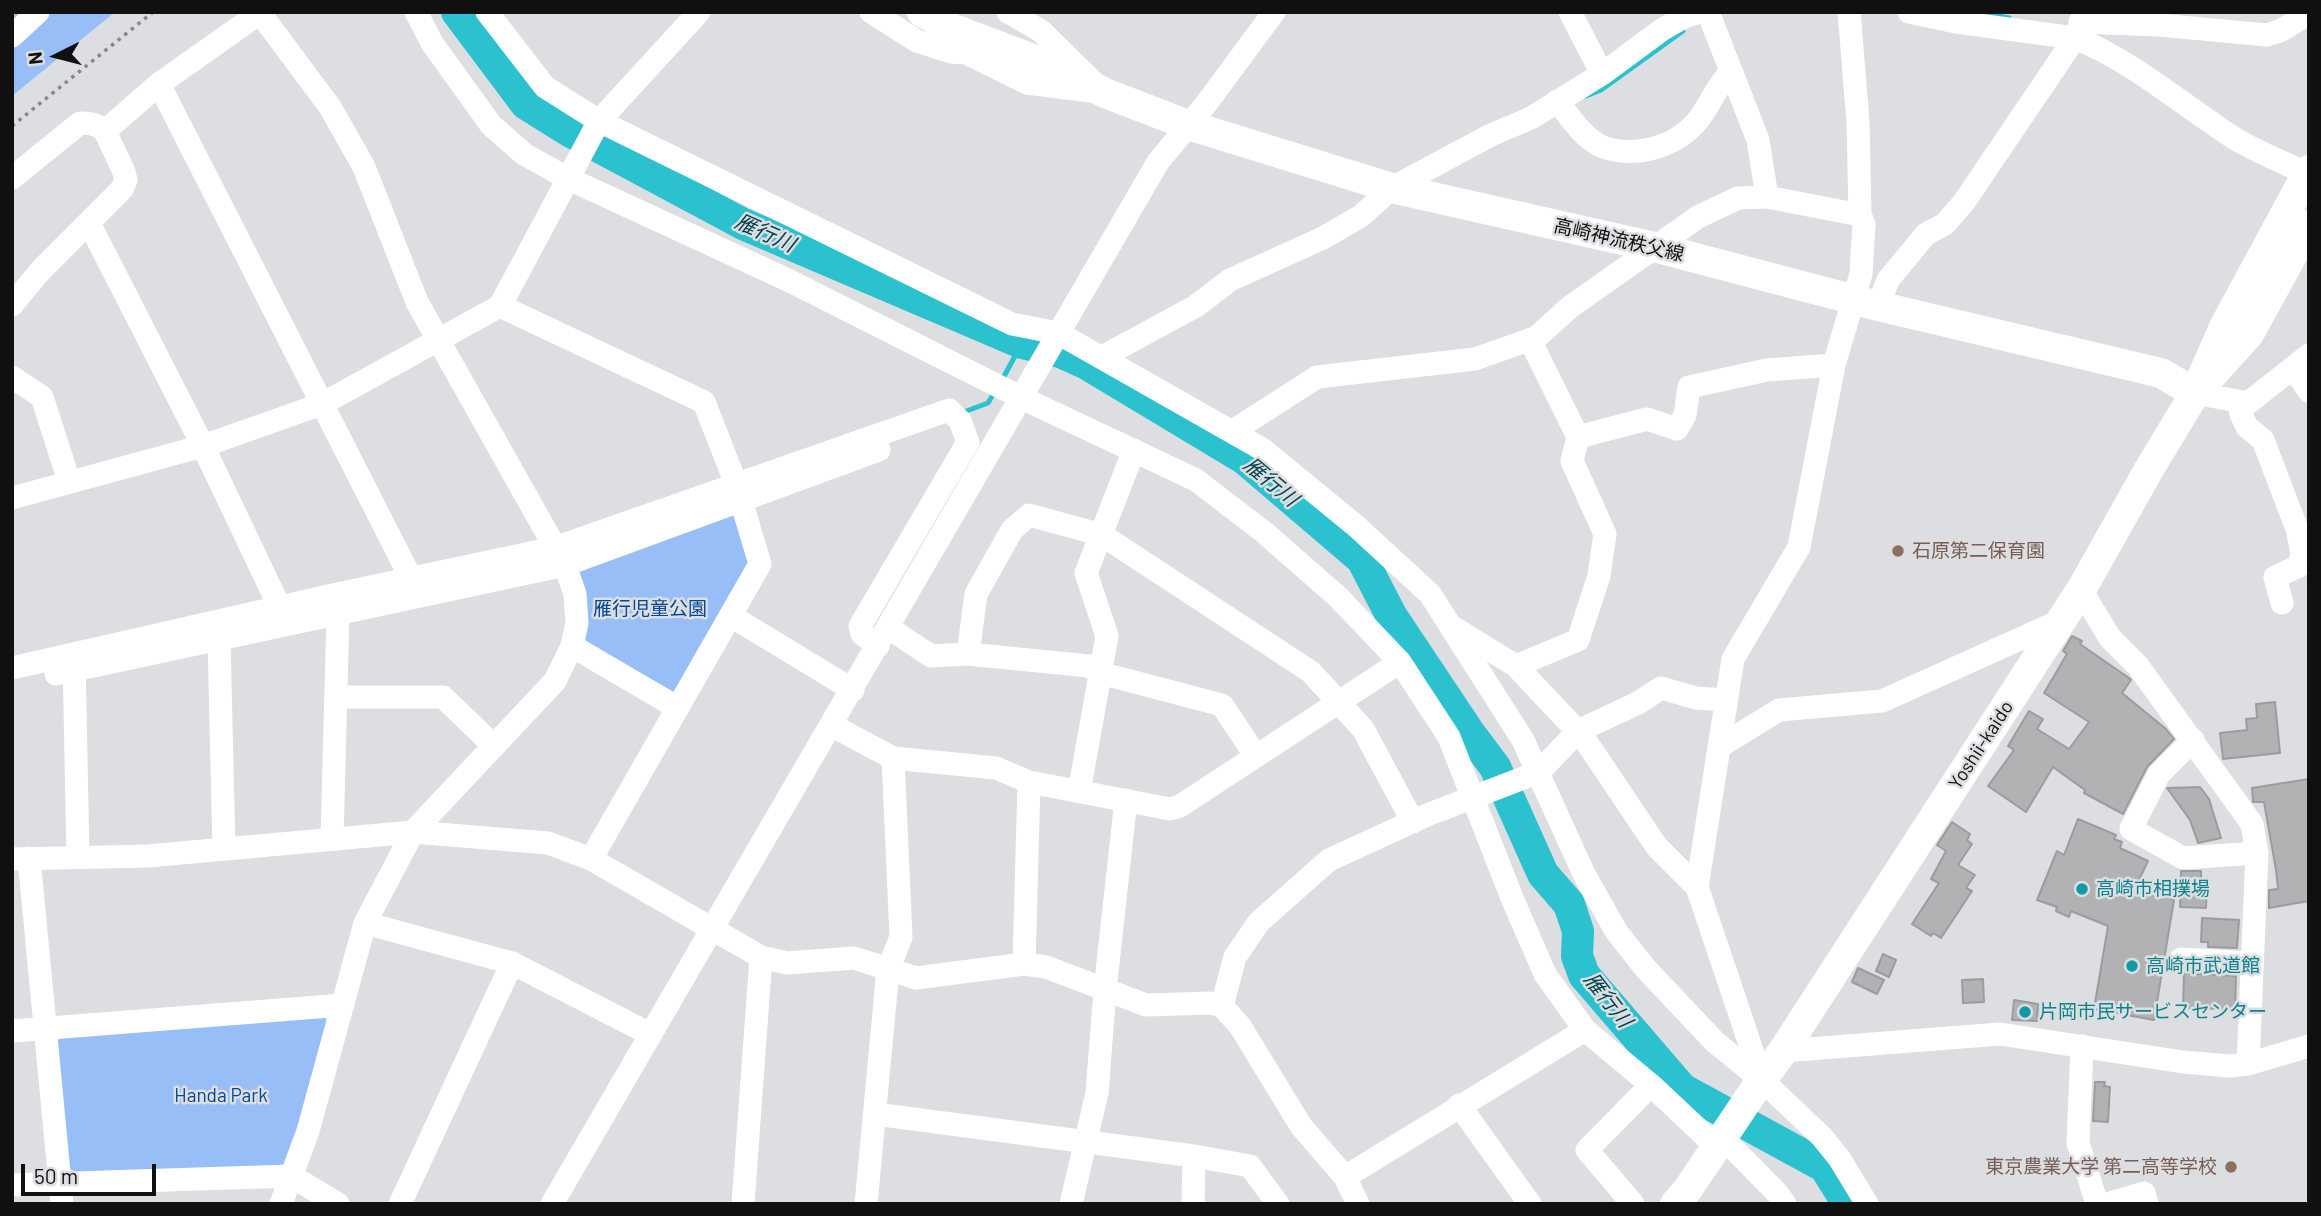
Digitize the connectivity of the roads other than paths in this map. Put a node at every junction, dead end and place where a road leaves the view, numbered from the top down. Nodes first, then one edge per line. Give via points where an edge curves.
1 (38, 12) edge
2 (416, 12) edge
3 (487, 12) edge
4 (699, 12) edge
5 (871, 12) edge
6 (922, 12) edge
7 (969, 12) edge
8 (1009, 12) edge
9 (1274, 12) edge
10 (1570, 12) edge
11 (1699, 12) edge
12 (1708, 12) edge
13 (1849, 12) edge
14 (1909, 12) edge
15 (261, 13) edge
16 (2309, 13) edge
17 (2080, 24) edge
18 (12, 36) edge
19 (1049, 65) junction
20 (1731, 72) junction
21 (1602, 74) junction
22 (159, 84) junction
23 (1104, 93) junction
24 (1557, 102) junction
25 (599, 121) junction
26 (1188, 125) junction
27 (105, 131) junction
28 (2308, 172) edge
29 (12, 178) edge
30 (567, 178) junction
31 (1392, 188) junction
32 (1767, 198) junction
33 (1860, 215) junction
34 (89, 223) junction
35 (2309, 225) edge
36 (1654, 247) junction
37 (2300, 263) edge
38 (1866, 303) junction
39 (12, 305) edge
40 (500, 306) junction
41 (1058, 333) junction
42 (437, 339) junction
43 (1530, 340) junction
44 (1102, 357) junction
45 (2301, 361) edge
46 (1833, 365) junction
47 (12, 377) edge
48 (2309, 391) edge
49 (2195, 393) junction
50 (1022, 398) junction
51 (2238, 401) junction
52 (322, 404) junction
53 (1233, 431) junction
54 (1578, 437) junction
55 (203, 446) junction
56 (1134, 450) junction
57 (69, 481) junction
58 (738, 493) junction
59 (12, 498) edge
60 (1102, 535) junction
61 (559, 557) junction
62 (415, 587) junction
63 (2081, 590) junction
64 (335, 603) junction
65 (2282, 603) dead end
66 (732, 616) junction
67 (282, 617) junction
68 (2062, 620) junction
69 (1451, 625) junction
70 (218, 631) junction
71 (884, 637) junction
72 (572, 646) junction
73 (968, 654) junction
74 (74, 662) junction
75 (1400, 662) junction
76 (1516, 666) junction
77 (12, 668) edge
78 (1100, 673) junction
79 (12, 684) edge
80 (853, 690) junction
81 (337, 697) junction
82 (1726, 700) junction
83 (1339, 701) junction
84 (678, 708) junction
85 (831, 725) junction
86 (1578, 731) junction
87 (2193, 740) junction
88 (493, 745) junction
89 (1719, 747) junction
90 (1256, 756) junction
91 (893, 758) junction
92 (1539, 772) junction
93 (1029, 782) junction
94 (1079, 792) junction
95 (1474, 797) junction
96 (1126, 800) junction
97 (1413, 822) junction
98 (413, 832) junction
99 (332, 839) junction
100 (224, 849) junction
101 (2258, 853) junction
102 (78, 858) junction
103 (21, 859) edge
104 (591, 859) junction
105 (1697, 887) junction
106 (365, 923) junction
107 (711, 928) junction
108 (761, 957) junction
109 (2181, 959) dead end
110 (512, 963) junction
111 (2252, 963) junction
112 (1024, 964) junction
113 (888, 970) junction
114 (1105, 990) junction
115 (342, 1005) junction
116 (1222, 1006) junction
117 (44, 1028) junction
118 (1585, 1030) junction
119 (12, 1031) edge
120 (650, 1034) junction
121 (2082, 1046) junction
122 (2309, 1046) edge
123 (1783, 1051) junction
124 (2248, 1064) junction
125 (1758, 1084) junction
126 (1651, 1085) junction
127 (1459, 1105) junction
128 (875, 1114) junction
129 (1723, 1138) junction
130 (1086, 1142) junction
131 (1194, 1156) junction
132 (291, 1176) junction
133 (1345, 1177) junction
134 (12, 1185) edge
135 (61, 1194) edge
136 (281, 1204) edge
137 (338, 1204) edge
138 (400, 1204) edge
139 (552, 1204) edge
140 (743, 1204) edge
141 (866, 1204) edge
142 (1071, 1204) edge
143 (1193, 1204) edge
144 (1278, 1204) edge
145 (1358, 1204) edge
146 (1530, 1204) edge
147 (1633, 1204) edge
148 (1675, 1204) edge
149 (1785, 1204) edge
150 (1867, 1204) edge
151 (2097, 1204) edge
152 (2107, 1204) edge
153 (2147, 1204) edge

1 - 18 street
2 - 30 street via 432,43 491,125 524,153
3 - 25 street via 545,87
4 - 25 street
5 - 23 street via 917,41 965,54 1027,83
6 - 19 main road, 高崎神流秩父線 via 951,28
7 - 19 main road, 高崎神流秩父線
8 - 23 street via 1041,31
9 - 26 street
10 - 21 street
11 - 21 street via 1663,29
12 - 20 street
13 - 33 street
14 - 17 street via 1982,26
15 - 22 street
15 - 42 street via 330,107 364,167 417,302
16 - 17 street via 2267,35 2159,25
17 - 28 street via 2116,57 2236,139
17 - 38 street via 1965,202 1945,224 1926,234
19 - 23 main road, 高崎神流秩父線
20 - 24 street via 1700,118 1677,138 1631,153 1602,146
20 - 32 street via 1758,140
21 - 24 street
22 - 27 street
22 - 52 street
23 - 26 main road, 高崎神流秩父線
24 - 31 street
25 - 30 street
25 - 41 street via 1012,324
26 - 31 main road, 高崎神流秩父線
26 - 41 street via 1158,162
27 - 29 street via 80,123
27 - 34 street via 126,180
28 - 49 main road, Yoshii-kaido via 2224,327
30 - 40 street
30 - 50 street via 790,281
31 - 36 main road, 高崎神流秩父線
31 - 44 street via 1361,216 1230,280 1196,306
32 - 33 street
32 - 36 street via 1738,198 1698,217
33 - 38 street
34 - 39 street
34 - 55 street
35 - 37 main road, Yoshii-kaido
36 - 38 main road, 高崎神流秩父線
36 - 43 street
37 - 49 main road, Yoshii-kaido via 2249,334
38 - 46 street
38 - 49 main road, 高崎神流秩父線 via 2161,373
40 - 42 street
40 - 58 street via 704,402
41 - 44 street
41 - 50 street
42 - 52 street
42 - 61 street
43 - 53 street via 1475,359 1317,377
43 - 54 street
44 - 53 street
45 - 48 street
45 - 51 street via 2248,403
46 - 54 street via 1767,370 1689,387 1685,415 1677,429 1647,419
46 - 82 street via 1799,547 1733,659
47 - 57 street via 42,397
49 - 51 street
49 - 63 main road, Yoshii-kaido
50 - 56 street
50 - 71 street
51 - 65 street via 2247,426 2263,440 2297,529 2302,553 2299,566 2275,577
52 - 55 street
52 - 62 street
53 - 69 street via 1356,526 1430,594
54 - 76 street via 1572,461 1605,534 1599,576 1578,640
55 - 57 street
55 - 67 street
56 - 60 street
56 - 75 street via 1196,481 1265,533 1338,597
57 - 59 street
58 - 61 street
58 - 66 street via 760,564
58 - 71 street via 960,421 968,442 860,626 862,634
60 - 73 street via 1029,515 1012,530 976,594
60 - 78 street via 1086,573 1107,636
60 - 83 street via 1311,672
61 - 62 street
61 - 72 street via 575,593 577,623
62 - 64 street
63 - 68 main road, Yoshii-kaido
63 - 87 street via 2110,638 2138,666
64 - 67 street
64 - 81 street
66 - 80 street
66 - 84 street
67 - 70 street
68 - 89 street via 1882,701 1779,710
68 - 123 main road, Yoshii-kaido
69 - 76 street
69 - 92 street
70 - 74 street
70 - 100 street
71 - 73 street via 931,656
71 - 80 street
72 - 84 street
72 - 88 street via 555,681
73 - 78 street via 1089,666
74 - 77 street
74 - 79 street
74 - 102 street
75 - 83 street
75 - 95 street via 1449,737
76 - 86 street
78 - 90 street via 1222,705
78 - 94 street
80 - 85 street
81 - 88 street via 443,698
81 - 99 street
82 - 86 street via 1661,688
82 - 89 street
83 - 90 street
83 - 97 street via 1363,729
84 - 104 street
85 - 91 street
85 - 107 street
86 - 92 street
86 - 105 street via 1657,847
87 - 101 street via 2252,824
87 - 101 street via 2159,774 2131,829 2183,858
88 - 98 street
89 - 105 street
90 - 96 street via 1180,806 1170,809
91 - 93 street via 996,768
91 - 113 street via 901,937
92 - 95 street
92 - 125 street via 1584,874 1616,931 1646,969
93 - 94 street
93 - 112 street
94 - 96 street
95 - 97 street
95 - 118 street via 1545,974
96 - 114 street
97 - 116 street via 1329,860 1259,922 1235,957
98 - 99 street
98 - 104 street via 548,843
98 - 106 street
99 - 100 street
100 - 102 street
101 - 111 street
102 - 103 street
103 - 117 street
104 - 107 street
105 - 125 street
106 - 110 street
106 - 115 street
107 - 108 street
107 - 120 street
108 - 113 street via 788,963 854,958
108 - 140 street
109 - 111 street
110 - 120 street
110 - 138 street
111 - 124 street
112 - 113 street via 916,978
112 - 114 street via 1046,967
113 - 128 street
114 - 116 street via 1146,1005
114 - 130 street via 1097,1093
115 - 117 street
115 - 132 street
116 - 133 street via 1240,1026 1301,1126
117 - 119 street
117 - 135 street
118 - 126 street
118 - 127 street
120 - 139 street
121 - 123 street via 2000,1034
121 - 124 street via 2183,1062
121 - 151 street via 2078,1143
122 - 124 street
123 - 125 main road, Yoshii-kaido
125 - 129 main road
125 - 150 street via 1822,1136
126 - 129 street
126 - 147 street via 1587,1150
127 - 133 street
127 - 146 street
128 - 130 street
128 - 141 street
129 - 148 main road
129 - 149 street
130 - 131 street
130 - 142 street
131 - 143 street
131 - 144 street via 1250,1166
132 - 135 street
132 - 136 street
132 - 137 street
133 - 145 street
134 - 135 street
152 - 153 street via 2144,1193

